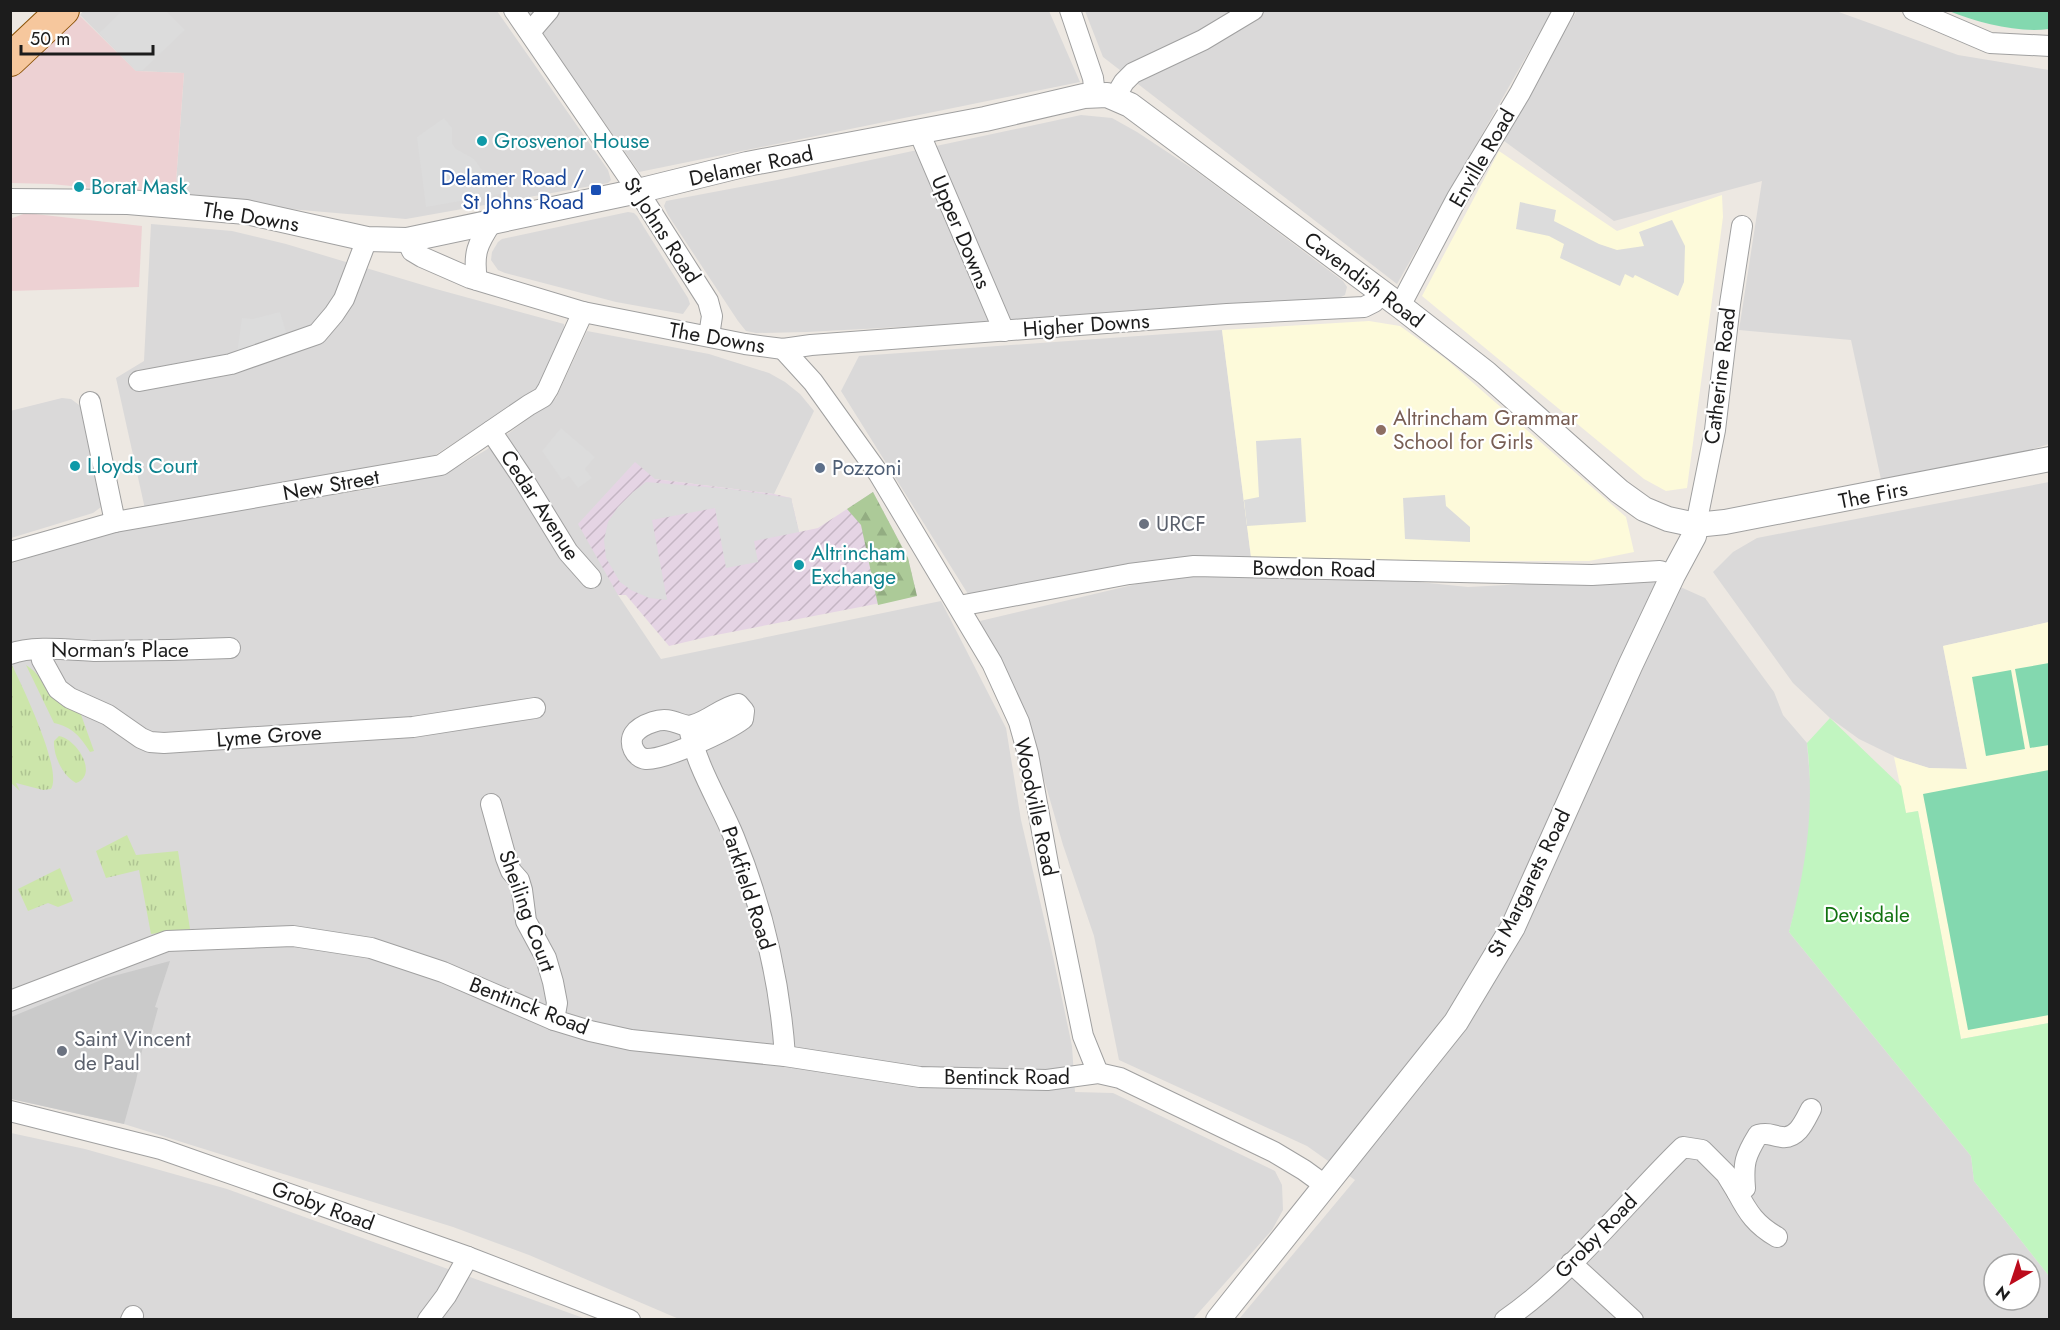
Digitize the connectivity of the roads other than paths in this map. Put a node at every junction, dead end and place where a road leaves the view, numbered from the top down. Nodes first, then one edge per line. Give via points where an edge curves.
1 (514, 10) edge
2 (549, 10) edge
3 (1070, 10) edge
4 (1253, 10) edge
5 (1564, 10) edge
6 (1913, 10) edge
7 (61, 11) edge
8 (530, 32) junction
9 (2049, 46) edge
10 (10, 60) edge
11 (1105, 96) junction
12 (919, 132) junction
13 (638, 191) junction
14 (10, 201) edge
15 (492, 222) junction
16 (1742, 226) dead end
17 (367, 238) junction
18 (407, 240) junction
19 (477, 280) junction
20 (1391, 299) junction
21 (583, 312) junction
22 (1004, 332) junction
23 (709, 336) junction
24 (783, 349) junction
25 (139, 381) dead end
26 (90, 402) dead end
27 (491, 431) junction
28 (2049, 459) edge
29 (115, 522) junction
30 (1696, 525) junction
31 (10, 552) edge
32 (1672, 575) junction
33 (591, 578) dead end
34 (959, 606) junction
35 (230, 648) dead end
36 (40, 650) junction
37 (10, 654) edge
38 (535, 708) dead end
39 (690, 736) dead end
40 (491, 804) dead end
41 (10, 1001) edge
42 (554, 1020) junction
43 (785, 1056) junction
44 (1098, 1073) junction
45 (1811, 1109) dead end
46 (10, 1111) edge
47 (1326, 1186) junction
48 (1737, 1192) junction
49 (1777, 1237) dead end
50 (468, 1257) junction
51 (1571, 1263) junction
52 (1511, 1318) edge
53 (428, 1320) edge
54 (630, 1320) edge
55 (1218, 1320) edge
56 (1633, 1320) edge

1 - 8 street, St Johns Road
2 - 8 street
3 - 11 street via 1093,78
4 - 11 street via 1203,40 1133,73
5 - 20 street, Enville Road via 1520,93
6 - 9 street via 1990,43
7 - 10 main road
8 - 13 street, St Johns Road
11 - 12 street, Delamer Road
11 - 20 street, Cavendish Road via 1130,105
12 - 13 street, Delamer Road via 747,164
12 - 22 street, Upper Downs
13 - 15 street, Delamer Road
13 - 23 street, St Johns Road via 708,301 712,316
14 - 17 street, The Downs via 128,202 246,212
15 - 18 street, Delamer Road
15 - 19 street via 475,252
16 - 30 street, Catherine Road via 1715,430
17 - 18 street, The Downs
17 - 25 street via 344,299 317,333 231,364
18 - 19 street, The Downs via 412,251 422,257
19 - 21 street, The Downs
20 - 22 street, Higher Downs via 1364,308 1227,314
20 - 30 street, Cavendish Road via 1486,374 1619,491 1644,509
21 - 23 street, The Downs
21 - 27 street, New Street via 543,397
22 - 24 street, Higher Downs
23 - 24 street, The Downs
24 - 34 street, Woodville Road via 813,382 879,474
26 - 29 street
27 - 29 street, New Street via 441,465
27 - 33 street, Cedar Avenue via 568,552
28 - 30 street, The Firs via 1823,505
29 - 31 street, New Street
30 - 32 street, St Margarets Road
32 - 34 street, Bowdon Road via 1660,571 1592,575 1194,566 1129,574
32 - 47 street, St Margarets Road via 1513,927 1456,1022
34 - 44 street, Woodville Road via 992,663 1019,722 1083,1036
35 - 36 street, Norman's Place
36 - 37 street, Norman's Place
36 - 38 street, Lyme Grove via 58,689 150,742 413,728
39 - 43 street, Parkfield Road via 734,838 763,923 783,1014
40 - 42 street, Sheiling Court via 506,858 522,890 526,921 546,958 557,1003
41 - 42 street, Bentinck Road via 167,941 293,936 370,948 443,972
42 - 43 street, Bentinck Road via 631,1040
43 - 44 street, Bentinck Road via 920,1077 1047,1080
44 - 47 street via 1120,1078 1274,1152
45 - 48 street via 1798,1131 1790,1136 1758,1135 1743,1166 1745,1188
46 - 50 street, Groby Road via 161,1149
47 - 55 street, St Margarets Road
48 - 49 street via 1761,1228
48 - 51 street, Groby Road via 1726,1174 1702,1150 1683,1147
50 - 53 street
50 - 54 street, Groby Road
51 - 52 street, Groby Road
51 - 56 street

